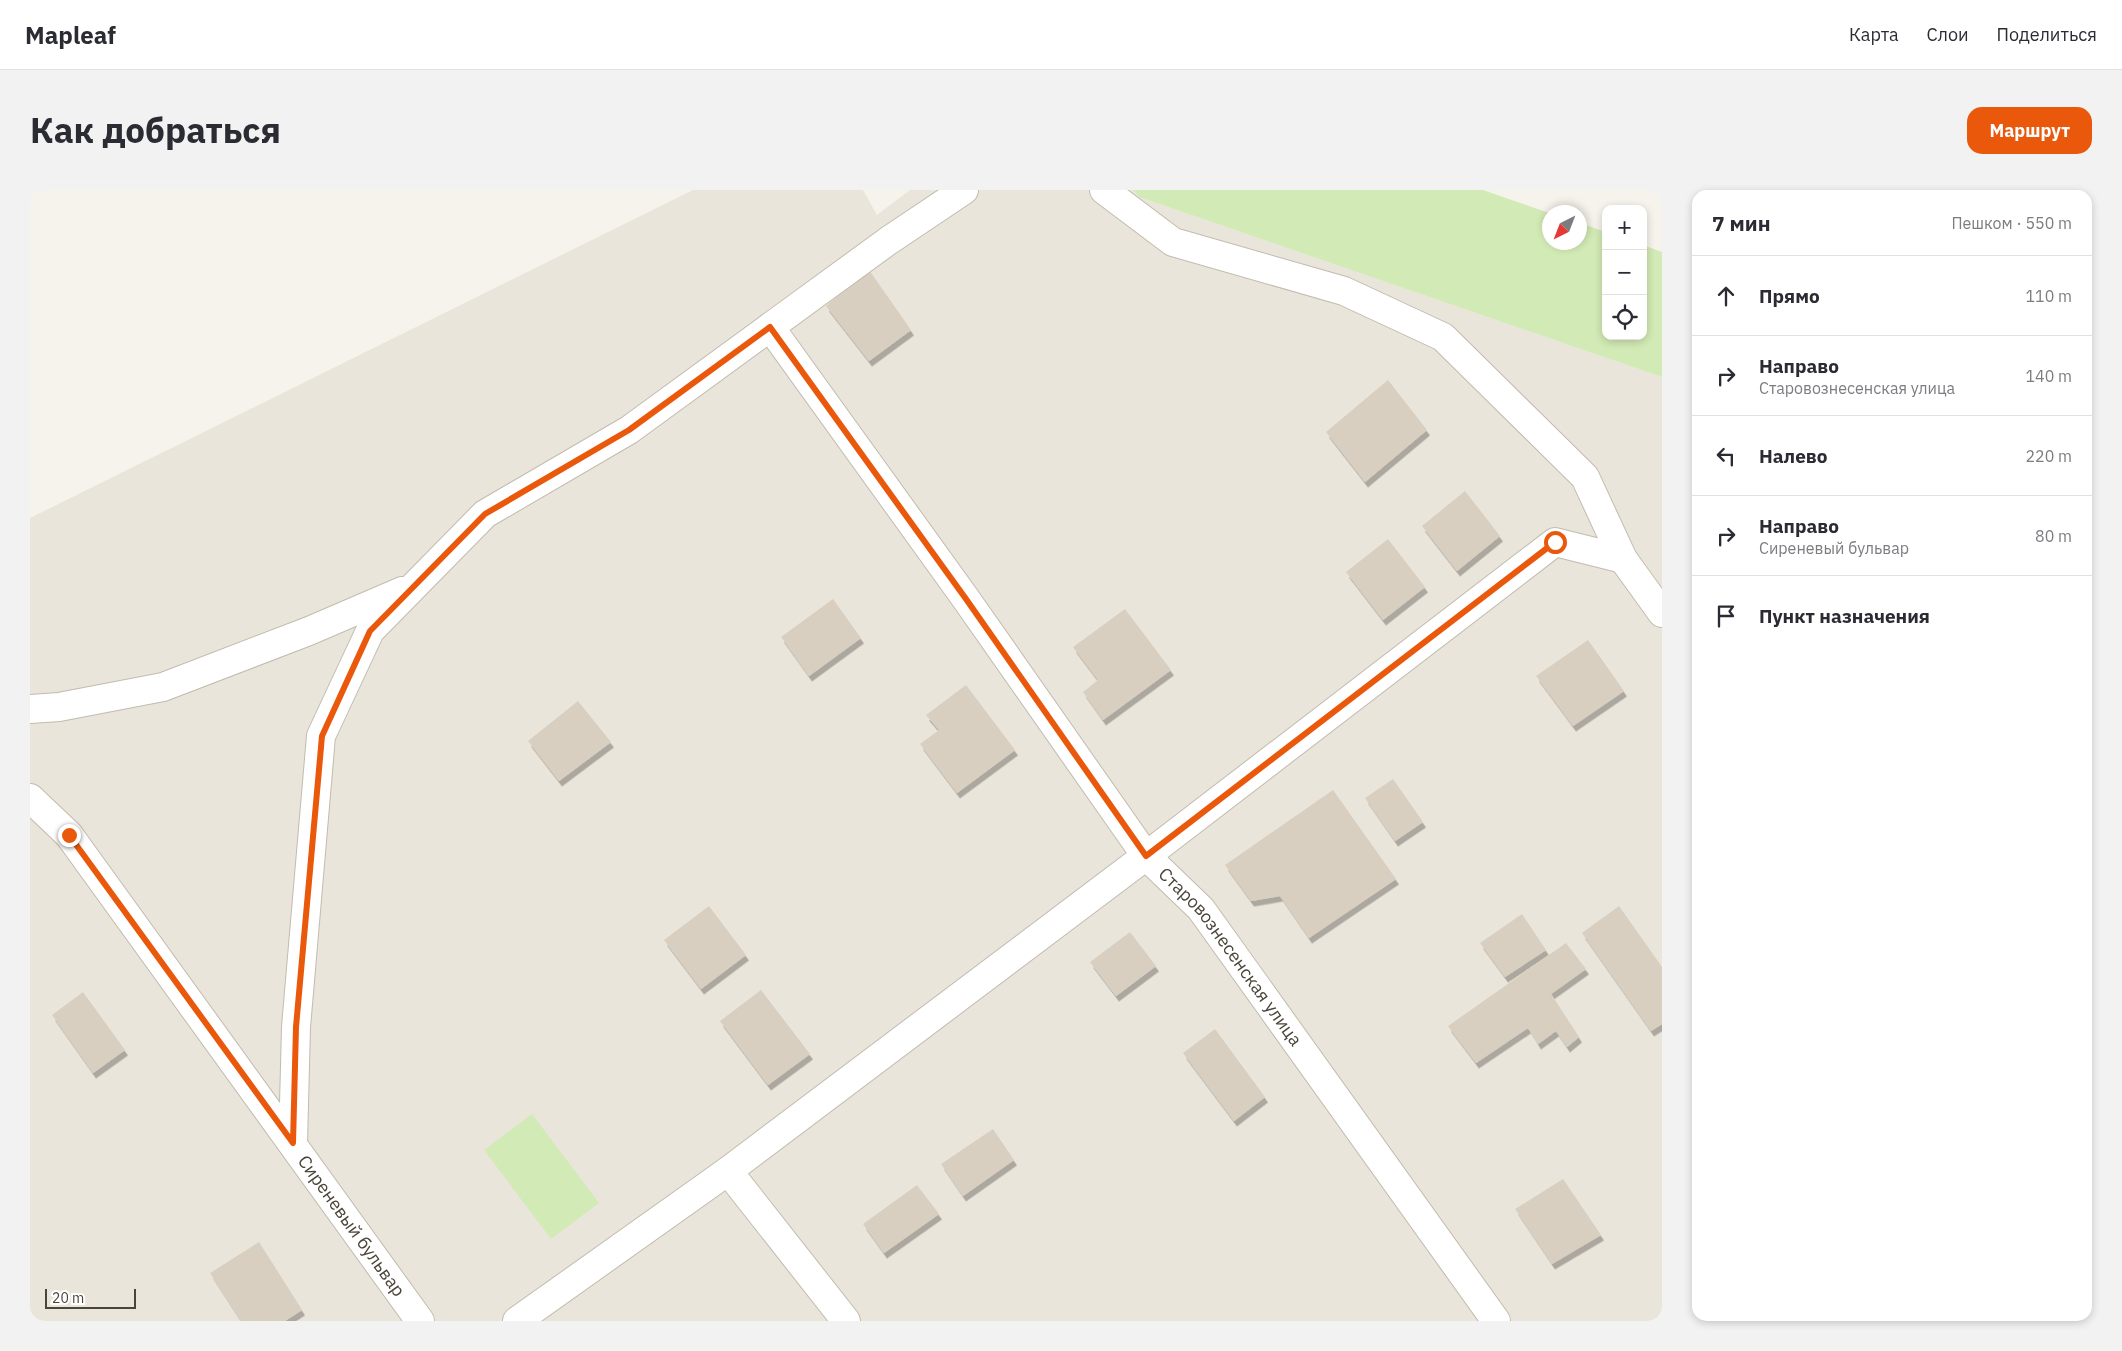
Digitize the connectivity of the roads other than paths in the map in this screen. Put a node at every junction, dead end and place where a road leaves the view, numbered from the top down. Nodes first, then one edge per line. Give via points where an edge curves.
1 (964, 190) edge
2 (1104, 190) edge
3 (770, 327) junction
4 (1622, 559) junction
5 (415, 586) junction
6 (1662, 613) edge
7 (30, 709) edge
8 (30, 798) edge
9 (1146, 856) junction
10 (293, 1143) junction
11 (728, 1171) junction
12 (420, 1321) edge
13 (517, 1321) edge
14 (846, 1321) edge
15 (1496, 1321) edge

1 - 3 street
2 - 4 street via 1173,242 1344,291 1443,337 1585,477
3 - 5 street via 629,430 485,514
3 - 9 street, Старовознесенская улица
4 - 6 street
4 - 9 street via 1555,542
5 - 7 street via 163,687 59,707
5 - 10 street via 370,631 322,736 296,1027
8 - 10 street, Сиреневый бульвар via 69,835
9 - 11 street
9 - 15 street, Старовознесенская улица via 1202,909
10 - 12 street, Сиреневый бульвар
11 - 13 street
11 - 14 street

